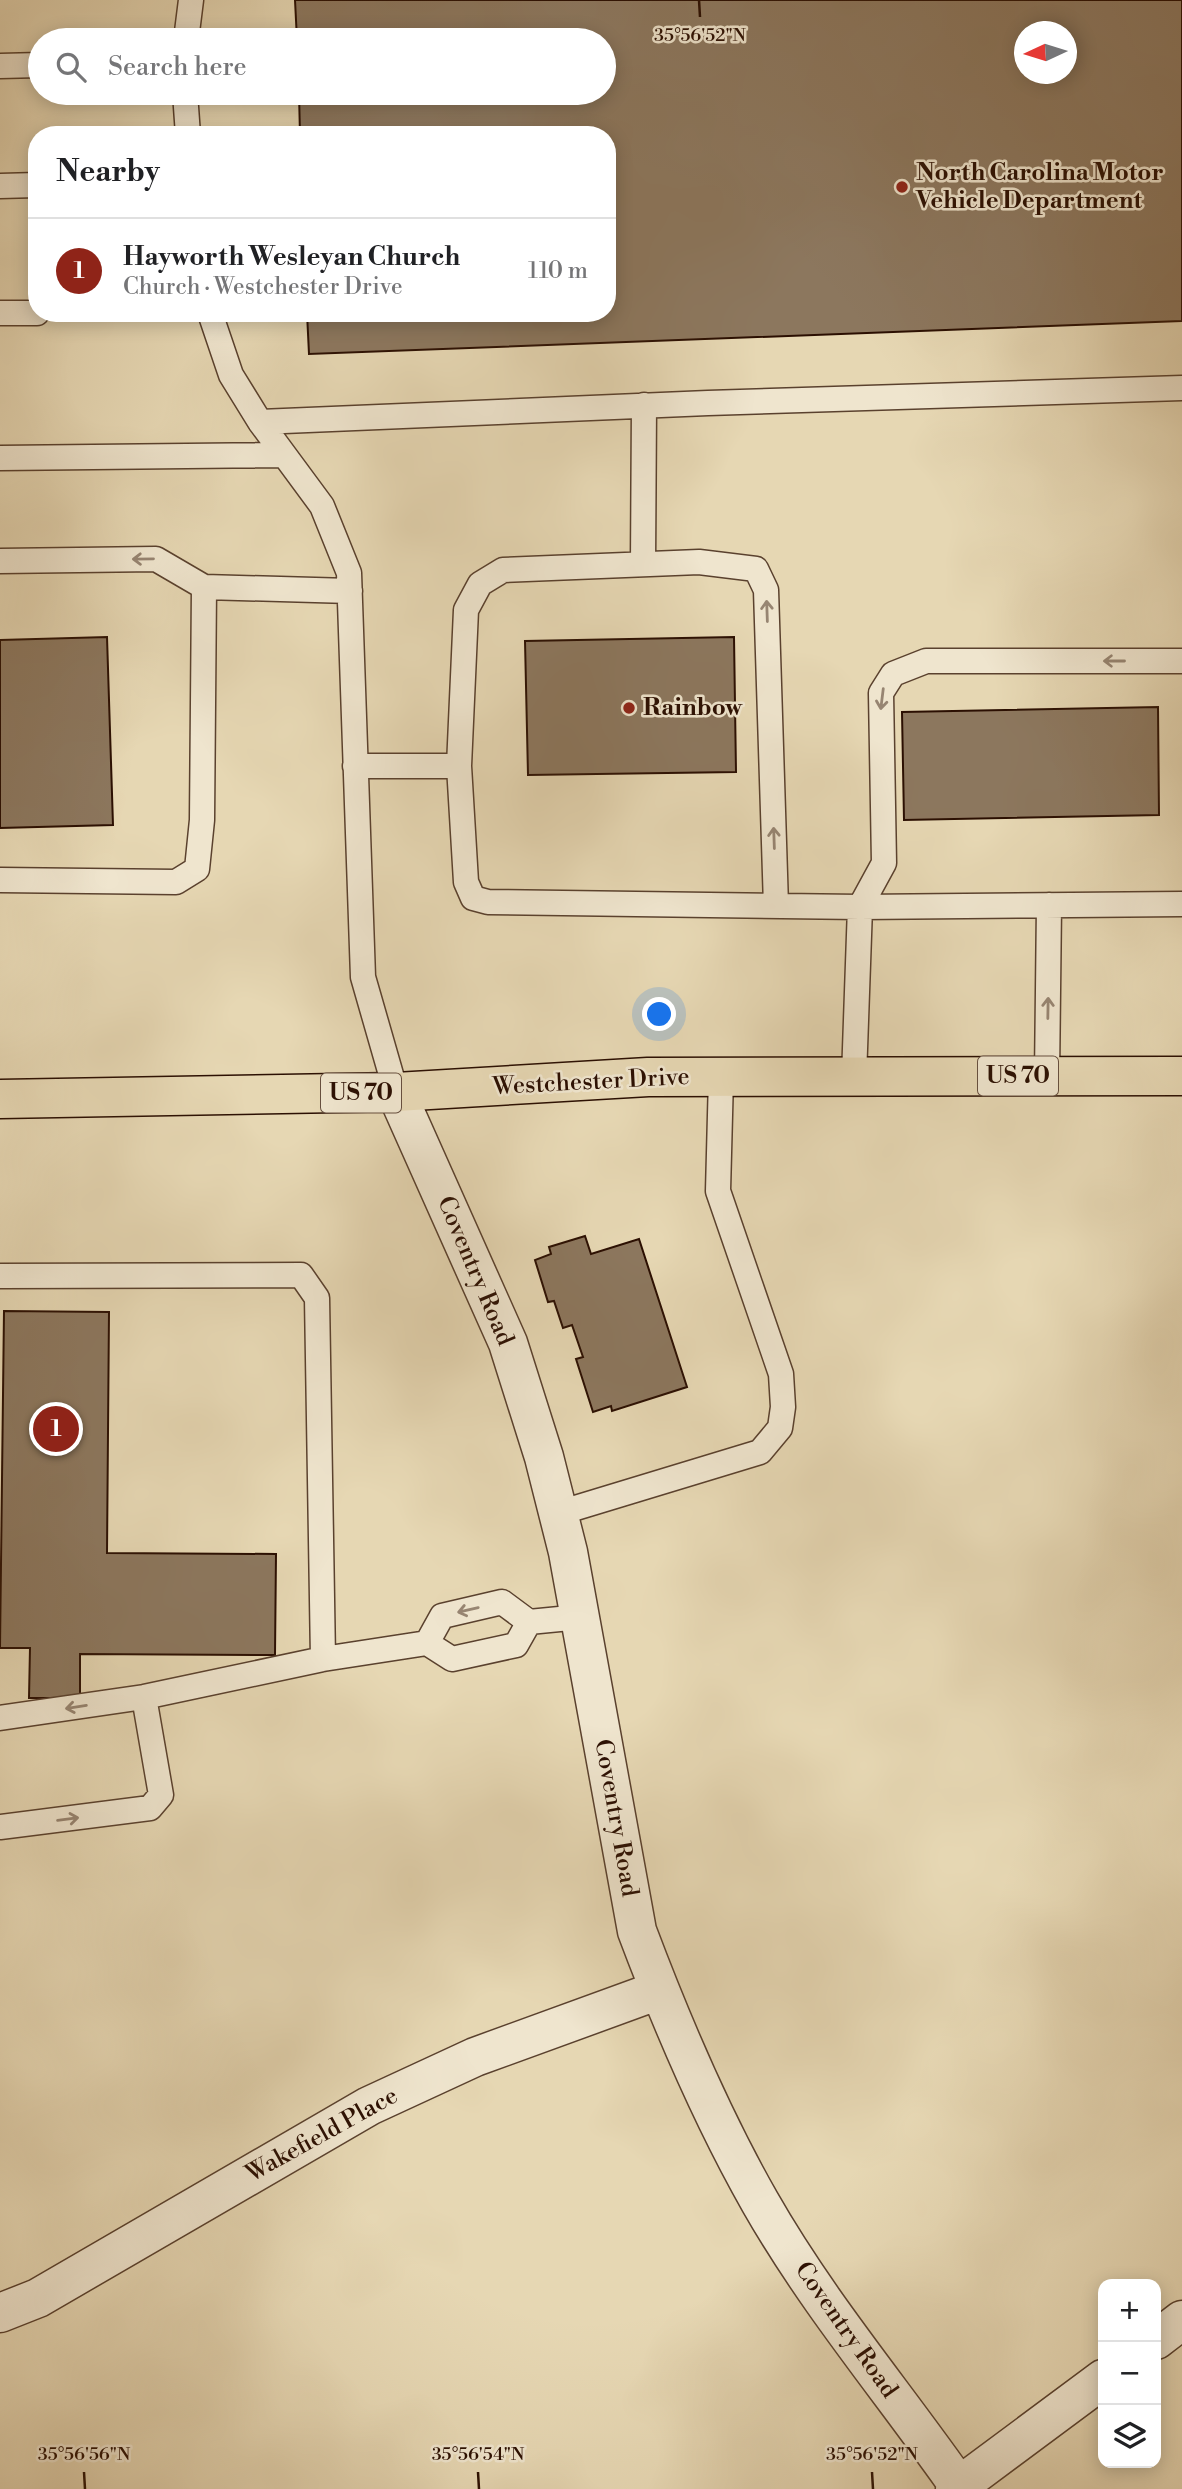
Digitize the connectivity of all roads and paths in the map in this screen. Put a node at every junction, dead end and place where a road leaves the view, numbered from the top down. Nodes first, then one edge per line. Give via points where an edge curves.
1 (191, 0) edge
2 (188, 28) edge
3 (28, 65) edge
4 (0, 66) edge
5 (187, 105) edge
6 (188, 126) edge
7 (0, 186) edge
8 (28, 186) edge
9 (0, 313) edge
10 (28, 313) edge
11 (213, 322) edge
12 (1182, 388) edge
13 (644, 405) junction
14 (260, 422) junction
15 (284, 455) junction
16 (0, 457) edge
17 (0, 561) edge
18 (643, 564) junction
19 (204, 587) junction
20 (350, 591) junction
21 (1182, 661) edge
22 (355, 766) junction
23 (459, 766) junction
24 (0, 880) edge
25 (1182, 904) edge
26 (1049, 905) junction
27 (776, 906) junction
28 (860, 907) junction
29 (1047, 1076) junction
30 (1182, 1076) edge
31 (721, 1077) junction
32 (854, 1077) junction
33 (396, 1092) junction
34 (0, 1099) edge
35 (0, 1276) edge
36 (559, 1513) junction
37 (580, 1616) junction
38 (529, 1622) junction
39 (427, 1643) junction
40 (323, 1659) junction
41 (144, 1697) junction
42 (0, 1718) edge
43 (0, 1827) edge
44 (659, 1990) junction
45 (0, 2313) edge
46 (1182, 2320) edge
47 (1161, 2336) edge
48 (1098, 2383) edge
49 (958, 2488) edge

1 - 2 lane
3 - 4 lane
5 - 6 lane
7 - 8 lane
9 - 10 lane
11 - 14 lane via 231,375
12 - 13 lane
13 - 14 lane
13 - 18 lane
14 - 15 lane
15 - 16 lane
15 - 20 lane via 322,506 349,573
19 -> 17 lane via 156,559
18 - 23 lane via 503,570 480,584 466,610
27 -> 18 lane via 766,590 756,569 699,562
19 - 20 lane
19 - 24 lane via 202,820 197,869 176,882
20 - 22 lane
21 -> 28 lane via 926,661 893,674 881,693 884,863
22 - 23 lane
22 - 33 lane via 363,977
23 - 27 lane via 466,882 473,898 488,902
25 - 26 lane
26 - 28 lane
29 -> 26 lane
27 - 28 lane
28 - 32 lane
29 - 30 main road, Westchester Drive / US 70
29 - 32 main road, Westchester Drive / US 70
31 - 32 main road, Westchester Drive / US 70
31 - 33 main road, Westchester Drive / US 70
31 - 36 lane via 718,1191 781,1374 780,1429 760,1452
33 - 34 main road, Westchester Drive / US 70
33 - 36 street, Coventry Road via 508,1343
35 - 40 lane via 301,1275 317,1298
36 - 37 street, Coventry Road
37 - 38 lane
37 - 44 street, Coventry Road via 637,1931
38 - 39 lane via 516,1645 452,1659
38 -> 39 lane via 502,1602 442,1616
39 - 40 lane
40 - 41 lane
41 -> 42 lane
43 -> 41 lane via 150,1808 161,1795
44 - 45 street, Wakefield Place via 475,2057 369,2106 38,2298
44 - 49 street, Coventry Road via 718,2124 761,2204 852,2344
46 - 47 street
48 - 49 street

